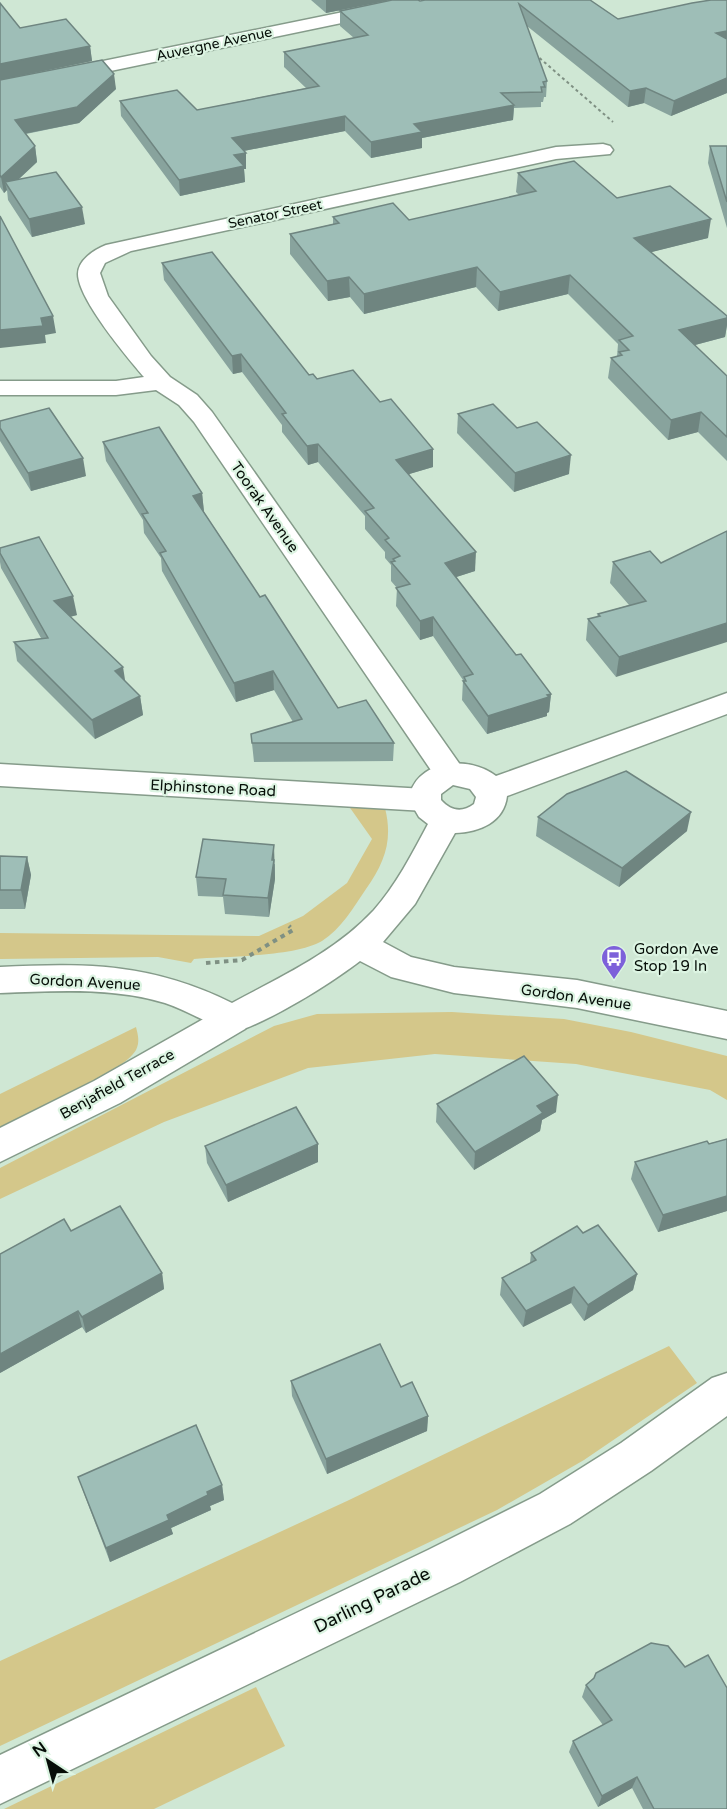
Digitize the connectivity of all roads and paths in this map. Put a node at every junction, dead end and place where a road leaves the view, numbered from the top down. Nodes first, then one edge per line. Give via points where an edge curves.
1 (428, 0) edge
2 (531, 51) edge
3 (0, 88) edge
4 (603, 150) joint
5 (161, 382) junction
6 (0, 388) edge
7 (727, 703) edge
8 (450, 774) junction
9 (0, 775) edge
10 (490, 790) junction
11 (435, 810) junction
12 (289, 926) dead end
13 (358, 945) junction
14 (206, 963) dead end
15 (0, 980) edge
16 (233, 1019) junction
17 (727, 1025) edge
18 (0, 1146) edge
19 (727, 1392) edge
20 (0, 1780) edge

1 - 3 street, Auvergne Avenue
2 - 4 path via 622,130
4 - 5 street, Senator Street via 556,153 108,252 91,267 89,281 134,352
5 - 6 street via 116,388
5 - 8 street, Toorak Avenue via 188,400 203,417
7 - 10 street
8 - 10 street via 474,777
8 - 11 street via 428,786
9 - 11 street, Elphinstone Road
10 - 11 street via 491,804 482,816 465,822
11 - 13 street via 422,864 387,917
12 - 14 path via 293,930 242,960
13 - 16 street
13 - 17 street, Gordon Avenue via 403,968 454,980 577,994
15 - 16 street, Gordon Avenue via 58,978 150,986
16 - 18 street, Benjafield Terrace via 107,1092
19 - 20 street, Darling Parade via 555,1509

